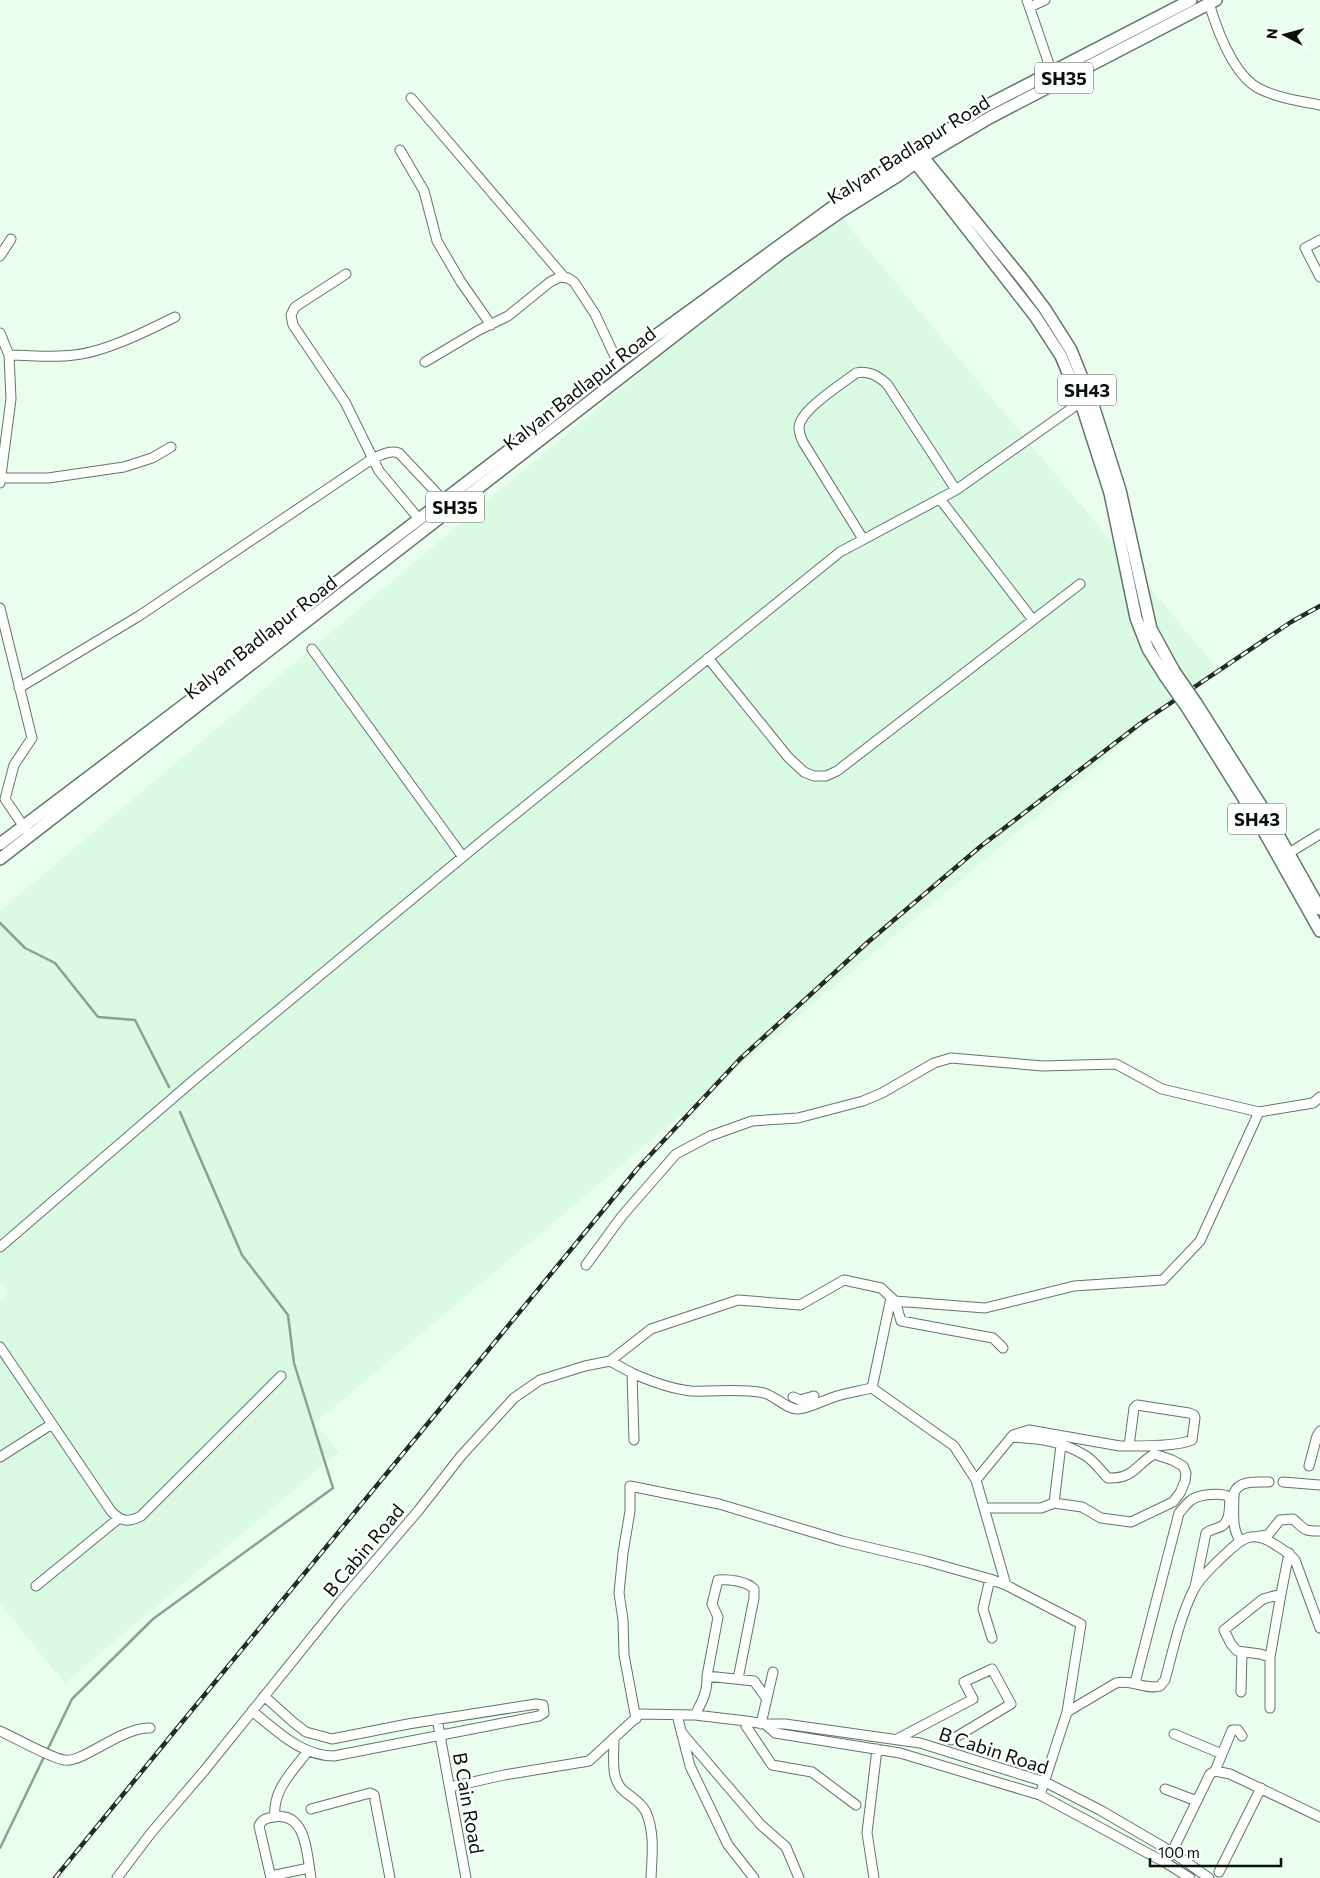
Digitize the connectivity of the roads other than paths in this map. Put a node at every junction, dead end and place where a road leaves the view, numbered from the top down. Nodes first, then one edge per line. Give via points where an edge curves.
1 (1045, 0) edge
2 (1191, 0) edge
3 (1211, 1) edge
4 (1028, 3) edge
5 (1054, 77) junction
6 (411, 98) dead end
7 (1320, 105) edge
8 (400, 150) dead end
9 (916, 156) junction
10 (11, 239) dead end
11 (1320, 240) edge
12 (0, 256) edge
13 (346, 274) dead end
14 (564, 277) junction
15 (1320, 277) edge
16 (175, 317) dead end
17 (491, 324) junction
18 (0, 333) edge
19 (663, 337) junction
20 (8, 354) junction
21 (425, 362) dead end
22 (618, 362) junction
23 (1085, 399) junction
24 (171, 447) dead end
25 (372, 459) junction
26 (0, 480) edge
27 (956, 490) junction
28 (940, 499) junction
29 (448, 505) junction
30 (419, 518) junction
31 (863, 540) junction
32 (362, 562) junction
33 (370, 573) junction
34 (1080, 584) dead end
35 (0, 608) edge
36 (1033, 620) junction
37 (312, 650) dead end
38 (708, 658) junction
39 (20, 688) junction
40 (1192, 706) junction
41 (176, 718) junction
42 (23, 826) junction
43 (1320, 834) edge
44 (30, 836) junction
45 (0, 844) edge
46 (1289, 854) junction
47 (463, 857) junction
48 (0, 859) edge
49 (1320, 909) edge
50 (1320, 932) edge
51 (1320, 1097) edge
52 (1259, 1112) junction
53 (0, 1247) edge
54 (586, 1266) dead end
55 (893, 1300) junction
56 (0, 1347) edge
57 (1003, 1348) dead end
58 (610, 1361) junction
59 (632, 1373) junction
60 (281, 1376) dead end
61 (817, 1387) dead end
62 (872, 1388) junction
63 (793, 1397) dead end
64 (813, 1400) junction
65 (52, 1424) junction
66 (1320, 1430) edge
67 (1011, 1437) junction
68 (634, 1440) dead end
69 (1061, 1445) junction
70 (1129, 1446) junction
71 (0, 1457) edge
72 (1309, 1466) dead end
73 (976, 1480) junction
74 (1269, 1482) dead end
75 (1283, 1482) dead end
76 (1320, 1485) edge
77 (1054, 1504) junction
78 (984, 1508) junction
79 (118, 1519) junction
80 (1320, 1531) edge
81 (1259, 1536) junction
82 (1240, 1540) junction
83 (1289, 1553) junction
84 (990, 1579) junction
85 (1006, 1585) junction
86 (36, 1586) dead end
87 (1195, 1587) junction
88 (1281, 1594) junction
89 (1320, 1628) edge
90 (992, 1638) dead end
91 (1242, 1652) junction
92 (1270, 1657) junction
93 (773, 1672) dead end
94 (707, 1676) junction
95 (738, 1679) junction
96 (1135, 1683) junction
97 (1241, 1692) dead end
98 (264, 1696) junction
99 (767, 1698) junction
100 (1270, 1708) dead end
101 (252, 1711) junction
102 (1067, 1712) junction
103 (677, 1715) junction
104 (695, 1715) junction
105 (638, 1717) junction
106 (437, 1719) junction
107 (746, 1721) junction
108 (763, 1724) junction
109 (150, 1728) dead end
110 (0, 1730) edge
111 (682, 1733) junction
112 (440, 1734) junction
113 (1174, 1734) dead end
114 (1242, 1736) dead end
115 (614, 1739) junction
116 (896, 1739) junction
117 (951, 1740) dead end
118 (877, 1748) junction
119 (308, 1751) junction
120 (1222, 1754) junction
121 (1215, 1771) junction
122 (1045, 1782) junction
123 (450, 1787) junction
124 (1165, 1788) dead end
125 (1261, 1788) junction
126 (1040, 1796) junction
127 (1197, 1801) junction
128 (856, 1805) dead end
129 (311, 1809) dead end
130 (1320, 1816) edge
131 (275, 1817) junction
132 (1172, 1852) junction
133 (1166, 1863) junction
134 (309, 1868) junction
135 (1219, 1872) dead end
136 (271, 1877) edge
137 (117, 1878) edge
138 (311, 1878) edge
139 (390, 1878) edge
140 (466, 1878) edge
141 (651, 1878) edge
142 (754, 1878) edge
143 (799, 1878) edge
144 (874, 1878) edge
145 (1190, 1878) edge
146 (1209, 1878) edge

1 - 4 street
2 - 5 main road, Kalyan Badlapur Road / SH35
3 - 5 main road, Kalyan Badlapur Road / SH35
3 - 7 street via 1232,63 1245,78 1272,94
4 - 5 street
5 - 9 main road, Kalyan Badlapur Road / SH35 via 984,107
6 - 14 street
8 - 17 street via 424,191 437,242
9 - 19 main road, Kalyan Badlapur Road / SH35
9 - 23 main road, SH43 via 1035,316
10 - 12 street
11 - 15 street via 1305,248
13 - 25 street via 295,307 291,318 297,332 345,402
14 - 17 street via 554,279 508,316
14 - 22 street via 574,282 595,314
16 - 20 street via 90,353 74,356
17 - 21 street
18 - 20 street
19 - 22 main road, Kalyan Badlapur Road / SH35
19 - 29 main road, Kalyan Badlapur Road / SH35
20 - 26 street via 11,399
22 - 29 main road, Kalyan Badlapur Road / SH35
23 - 27 street
23 - 40 main road, SH43, bridge via 1110,493 1138,626 1148,649 1170,673
24 - 26 street via 152,458 124,467 48,478
25 - 29 street via 390,452 399,453
25 - 30 street via 390,486
25 - 39 street via 139,616
27 - 28 street
27 - 31 street via 887,384 870,372 856,373 810,410 799,427 804,442
28 - 31 street
28 - 36 street
29 - 30 main road, Kalyan Badlapur Road / SH35
29 - 33 main road, Kalyan Badlapur Road / SH35
30 - 32 main road, Kalyan Badlapur Road / SH35
31 - 38 street via 840,552
32 - 33 main road
32 - 41 main road, Kalyan Badlapur Road / SH35 via 220,677
33 - 41 main road, Kalyan Badlapur Road / SH35
34 - 36 street
35 - 39 street
36 - 38 street via 837,771 826,776 804,772 788,757
37 - 47 street
38 - 47 street
39 - 42 street via 32,738 14,765 5,799
40 - 46 main road, SH43
40 - 50 main road, SH43
41 - 42 main road, Kalyan Badlapur Road / SH35
41 - 44 main road, Kalyan Badlapur Road / SH35
42 - 44 street
42 - 45 main road, Kalyan Badlapur Road / SH35
43 - 46 street
44 - 48 main road, Kalyan Badlapur Road / SH35
46 - 49 main road, SH43
47 - 53 street via 195,1079
51 - 52 street via 1313,1103
52 - 54 street via 1162,1088 1116,1064 1043,1066 951,1058 934,1063 863,1102 798,1118 752,1121 710,1136 676,1154 622,1216
52 - 55 street via 1200,1241 1163,1280 1074,1286 985,1308
55 - 57 street via 901,1321 993,1338
55 - 58 street via 881,1288 844,1280 800,1305 738,1300 651,1329
55 - 62 street
56 - 65 street
58 - 59 street
58 - 98 street, B Cabin Road via 540,1380 514,1398 460,1456
59 - 64 street via 688,1390 764,1394 798,1409
59 - 68 street
60 - 79 street via 140,1516 134,1520
61 - 64 street
62 - 64 street
62 - 73 street via 954,1446
63 - 64 street
65 - 71 street
65 - 79 street
66 - 72 street
67 - 69 street via 1049,1440
67 - 70 street via 1029,1430
67 - 73 street
69 - 77 street
69 - 77 street via 1088,1456 1108,1478 1129,1475 1154,1454 1172,1460 1186,1473 1180,1493 1173,1502 1130,1522 1101,1518 1082,1507
70 - 70 street via 1134,1408 1137,1406 1194,1415 1192,1440
73 - 78 street
74 - 82 street via 1245,1483 1234,1493 1234,1526
75 - 76 street
77 - 78 street via 1041,1508
78 - 85 street
79 - 86 street
80 - 81 street via 1307,1531 1293,1519 1286,1518 1280,1520 1268,1535
81 - 82 street
81 - 83 street
82 - 87 street
83 - 88 street
83 - 89 street via 1300,1569
84 - 85 street
84 - 90 street via 983,1609
84 - 105 street via 842,1541 719,1504 630,1486 630,1511 619,1592 624,1656
85 - 102 street via 1081,1624
87 - 96 street via 1184,1612 1165,1680 1156,1687
87 - 96 street via 1206,1533 1227,1520 1230,1497 1225,1494 1192,1499 1179,1513
88 - 91 street via 1263,1600 1224,1630 1231,1644
88 - 92 street
91 - 92 street
91 - 97 street
92 - 100 street
93 - 99 street
94 - 95 street
94 - 95 street via 718,1617 712,1604 718,1580 724,1579 749,1584 754,1589
94 - 104 street via 704,1696
95 - 99 street via 757,1682
96 - 102 street via 1116,1683
98 - 101 street, B Cabin Road
98 - 106 street, B Cain Road via 306,1732 332,1739
99 - 108 street
101 - 119 street, B Cain Road
101 - 137 street, B Cabin Road
102 - 122 street
103 - 104 street, B Cabin Road
103 - 105 street, B Cabin Road via 652,1713
103 - 111 street
104 - 107 street, B Cabin Road
105 - 115 street
106 - 112 street, B Cain Road
106 - 112 street, B Cain Road via 536,1704 544,1707 544,1713 539,1716
107 - 108 street, B Cabin Road
107 - 128 street via 746,1726 772,1765 812,1772
108 - 116 street, B Cabin Road
108 - 118 street via 775,1733
109 - 110 street via 132,1730 69,1760 55,1757
111 - 142 street via 690,1766 728,1845
111 - 143 street via 761,1825 786,1846
112 - 119 street, B Cain Road via 334,1756
112 - 123 street, B Cain Road
113 - 120 street
114 - 120 street via 1238,1730 1232,1730
115 - 123 street via 589,1761
115 - 141 street via 617,1783 643,1807 651,1827
116 - 117 street via 973,1698 964,1682 992,1669 1011,1704
116 - 122 street, B Cabin Road
118 - 126 street via 900,1752
118 - 144 street via 867,1833
119 - 131 street via 276,1794
120 - 121 street
121 - 125 street
121 - 127 street via 1210,1774
122 - 126 street
122 - 132 street, B Cabin Road
123 - 140 street, B Cain Road
124 - 127 street
125 - 130 street
125 - 135 street
126 - 133 street
127 - 132 street
129 - 139 street via 370,1793 374,1795
131 - 134 street via 284,1815 293,1820 302,1832
131 - 136 street via 261,1821 259,1826
132 - 133 street
132 - 146 street, B Cabin Road
133 - 145 street
134 - 136 street
134 - 138 street

